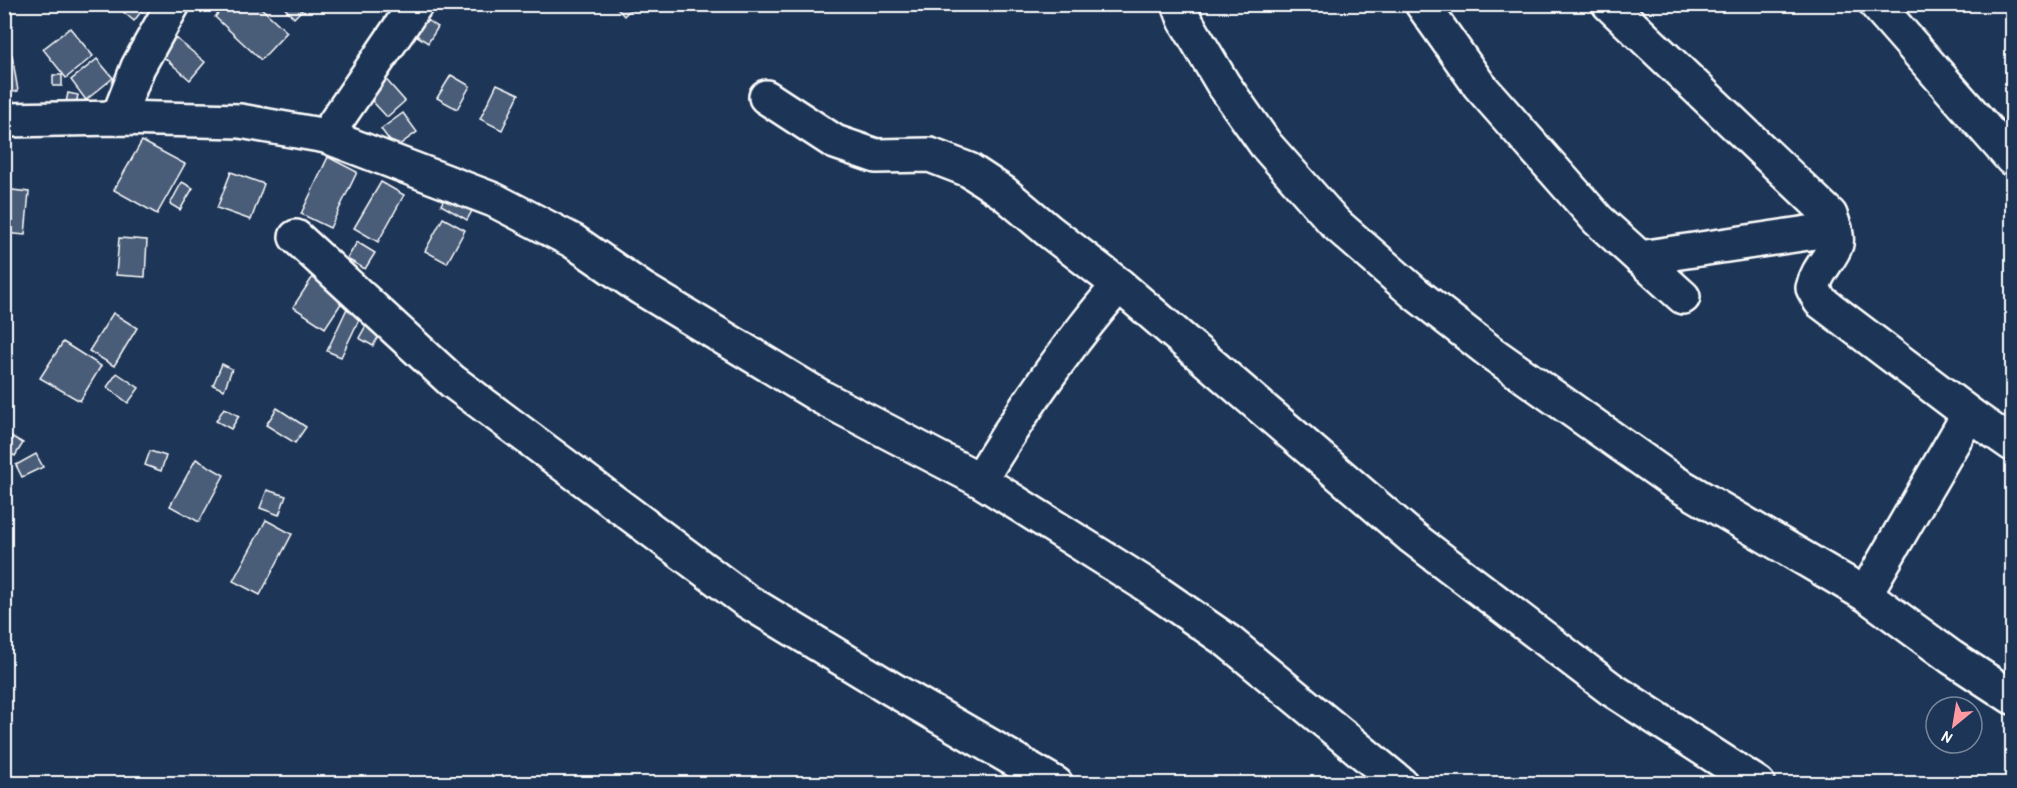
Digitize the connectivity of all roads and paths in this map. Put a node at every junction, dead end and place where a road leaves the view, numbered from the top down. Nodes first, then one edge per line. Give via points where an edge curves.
1 (173, 4) edge
2 (416, 4) edge
3 (1179, 4) edge
4 (1422, 4) edge
5 (1609, 4) edge
6 (1876, 4) edge
7 (766, 97) dead end
8 (118, 118) junction
9 (4, 120) edge
10 (326, 136) junction
11 (2013, 159) edge
12 (1835, 229) junction
13 (296, 237) dead end
14 (1640, 258) junction
15 (1119, 285) junction
16 (1683, 297) dead end
17 (1969, 414) junction
18 (2013, 444) edge
19 (980, 480) junction
20 (1865, 594) junction
21 (2013, 697) edge
22 (1056, 783) edge
23 (1401, 783) edge
24 (1758, 783) edge

1 - 8 street via 138,67
2 - 10 street
3 - 20 street via 1223,84 1266,145 1336,224 1398,278 1493,354 1674,482
4 - 14 street via 1479,85 1598,220
5 - 12 street via 1819,203 1830,215
6 - 11 street
7 - 15 street via 835,142 876,156 930,155 969,170 1004,193
8 - 9 street
8 - 10 street via 240,121
10 - 19 street via 494,200 573,241 641,288 823,398
12 - 14 street
12 - 17 street via 1836,243 1813,288 1820,301
13 - 22 street via 452,381 745,600
14 - 16 street
15 - 19 street via 1031,400
15 - 24 street via 1413,538 1611,689
17 - 18 street
17 - 20 street
19 - 23 street via 1145,584 1228,642
20 - 21 street

